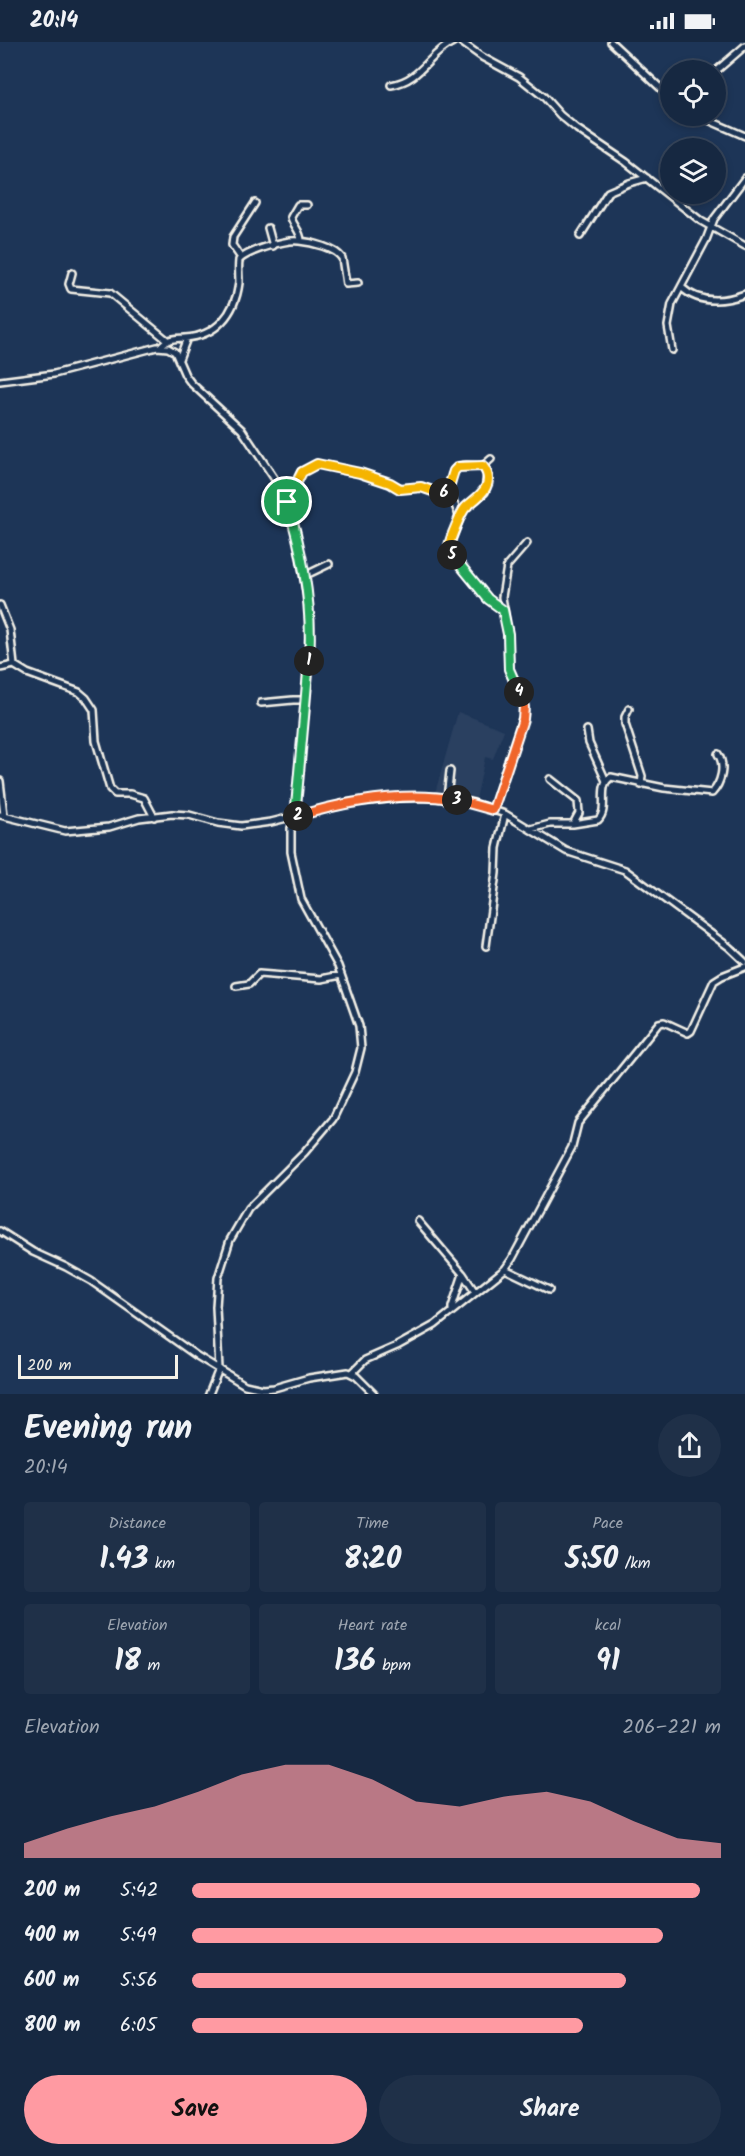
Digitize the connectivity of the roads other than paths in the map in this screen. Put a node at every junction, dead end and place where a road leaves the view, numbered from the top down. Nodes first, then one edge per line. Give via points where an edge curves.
1 (453, 42) edge
2 (461, 42) edge
3 (611, 42) edge
4 (745, 46) edge
5 (726, 62) edge
6 (392, 85) dead end
7 (660, 88) edge
8 (722, 126) edge
9 (745, 136) edge
10 (647, 178) junction
11 (745, 178) edge
12 (742, 187) edge
13 (255, 203) dead end
14 (306, 205) dead end
15 (711, 227) junction
16 (268, 228) dead end
17 (580, 236) dead end
18 (301, 241) junction
19 (273, 246) junction
20 (745, 246) edge
21 (241, 258) junction
22 (72, 273) dead end
23 (358, 283) dead end
24 (681, 287) junction
25 (745, 294) edge
26 (188, 338) junction
27 (167, 340) junction
28 (160, 347) junction
29 (672, 351) dead end
30 (179, 360) junction
31 (0, 381) edge
32 (491, 459) dead end
33 (483, 466) junction
34 (448, 490) junction
35 (287, 502) junction
36 (460, 518) junction
37 (527, 543) dead end
38 (329, 564) dead end
39 (304, 576) junction
40 (0, 605) edge
41 (503, 610) junction
42 (14, 665) junction
43 (0, 668) edge
44 (306, 700) junction
45 (261, 703) dead end
46 (629, 709) dead end
47 (587, 730) dead end
48 (718, 754) dead end
49 (450, 771) dead end
50 (550, 779) dead end
51 (0, 781) edge
52 (606, 781) junction
53 (641, 785) junction
54 (447, 798) junction
55 (493, 810) junction
56 (505, 814) junction
57 (2, 815) edge
58 (154, 817) junction
59 (295, 817) junction
60 (573, 824) junction
61 (531, 829) junction
62 (486, 946) dead end
63 (745, 962) edge
64 (745, 967) edge
65 (341, 975) junction
66 (236, 986) dead end
67 (418, 1221) dead end
68 (0, 1231) edge
69 (505, 1269) junction
70 (462, 1274) junction
71 (549, 1290) dead end
72 (475, 1293) junction
73 (452, 1311) junction
74 (219, 1369) junction
75 (352, 1373) junction
76 (209, 1394) edge
77 (374, 1394) edge

1 - 6 street via 418,74
2 - 10 street via 519,77 577,129
3 - 7 street
4 - 5 street
8 - 9 street
10 - 15 street
10 - 17 street via 608,192
11 - 12 street
12 - 15 street via 721,208
13 - 21 street via 232,237 232,245
14 - 18 street via 298,205 291,217
15 - 20 street
15 - 24 street
16 - 19 street
18 - 19 street
18 - 23 street via 338,253 344,261 346,284
19 - 21 street
21 - 26 street via 234,305 226,318 210,332
22 - 27 street via 71,289 110,293
24 - 25 street via 691,296 709,300
24 - 29 street via 669,316
26 - 27 street
26 - 30 street
27 - 28 street
28 - 30 street via 171,349
28 - 31 street via 54,374
30 - 35 street via 191,383 242,429
32 - 33 street
33 - 34 street via 458,467
33 - 36 street via 488,474 485,492 466,507
34 - 35 street via 441,494 421,487 400,489 360,473 317,464 302,472
34 - 36 street
35 - 39 street
36 - 41 street via 449,547 452,554 488,599
37 - 41 street via 507,566
38 - 39 street
39 - 44 street via 310,627
40 - 42 street via 10,630
41 - 55 street via 509,669 524,714
42 - 43 street
42 - 58 street via 86,698 94,710 96,741 110,789 115,794 144,798
44 - 45 street
44 - 59 street
46 - 53 street via 626,724
47 - 52 street
48 - 53 street via 722,769 712,793
49 - 54 street
50 - 60 street via 578,801 579,813
51 - 57 street
52 - 53 street via 615,778
52 - 60 street via 602,816
54 - 55 street
54 - 59 street via 366,800
55 - 56 street
56 - 61 street
56 - 62 street via 497,848
57 - 58 street via 64,831
58 - 59 street via 189,815 242,826
59 - 65 street via 291,852 301,899
60 - 61 street
61 - 63 street via 566,851 625,870
64 - 69 street via 714,981 688,1033 659,1023 578,1123 568,1153
65 - 66 street via 321,979 259,974 249,984
65 - 74 street via 359,1026 358,1063 327,1128 248,1209 230,1240 216,1293
67 - 70 street
68 - 74 street via 85,1278
69 - 71 street
69 - 72 street
70 - 72 street
70 - 73 street
72 - 73 street
73 - 75 street via 408,1341 361,1363
74 - 75 street via 245,1385 263,1389
74 - 76 street
75 - 77 street

